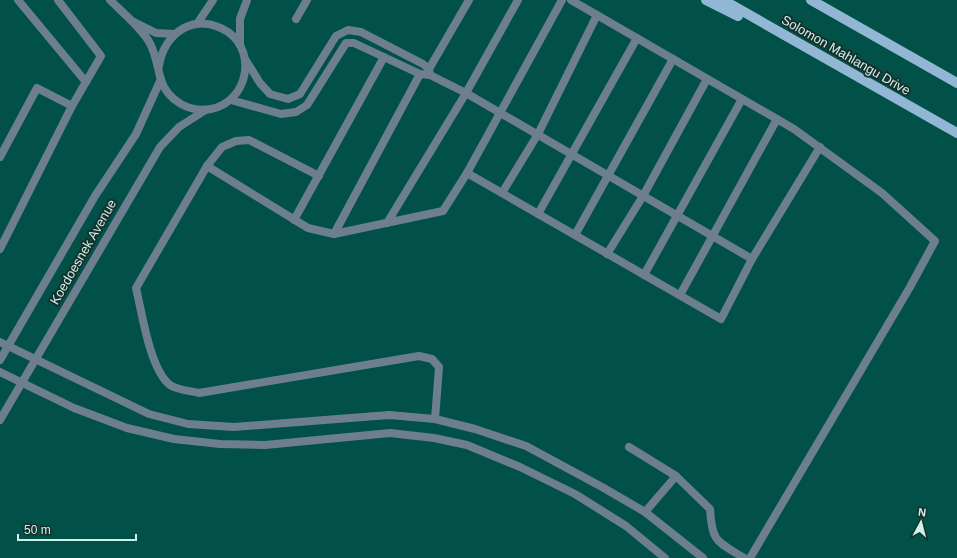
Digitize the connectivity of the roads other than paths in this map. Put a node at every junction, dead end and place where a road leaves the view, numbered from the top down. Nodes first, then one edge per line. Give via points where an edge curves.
1 (18, 0) edge
2 (58, 0) edge
3 (110, 0) edge
4 (213, 0) edge
5 (247, 0) edge
6 (307, 0) edge
7 (469, 0) edge
8 (518, 0) edge
9 (562, 0) edge
10 (571, 0) edge
11 (706, 0) edge
12 (723, 0) edge
13 (811, 0) edge
14 (597, 15) junction
15 (128, 18) junction
16 (296, 19) dead end
17 (197, 24) junction
18 (174, 34) junction
19 (637, 38) junction
20 (240, 45) junction
21 (384, 57) junction
22 (245, 59) junction
23 (673, 59) junction
24 (830, 61) junction
25 (159, 66) junction
26 (430, 72) junction
27 (420, 74) junction
28 (707, 79) junction
29 (161, 80) junction
30 (86, 82) junction
31 (957, 83) edge
32 (466, 93) junction
33 (742, 99) junction
34 (231, 100) junction
35 (72, 106) junction
36 (204, 111) junction
37 (500, 113) junction
38 (777, 119) junction
39 (957, 133) edge
40 (538, 134) junction
41 (820, 147) junction
42 (572, 154) junction
43 (0, 157) edge
44 (207, 166) junction
45 (468, 174) junction
46 (319, 176) junction
47 (609, 176) junction
48 (502, 193) junction
49 (643, 196) junction
50 (538, 214) junction
51 (677, 216) junction
52 (294, 220) junction
53 (387, 223) junction
54 (334, 234) junction
55 (575, 235) junction
56 (713, 237) junction
57 (0, 249) edge
58 (607, 254) junction
59 (752, 259) junction
60 (644, 275) junction
61 (680, 296) junction
62 (0, 342) edge
63 (8, 346) junction
64 (0, 360) edge
65 (35, 360) junction
66 (0, 372) edge
67 (21, 383) junction
68 (435, 419) junction
69 (0, 420) edge
70 (629, 447) dead end
71 (676, 476) junction
72 (645, 512) junction
73 (665, 558) edge
74 (703, 558) edge
75 (744, 558) edge
76 (750, 558) edge

1 - 30 street
2 - 30 street via 101,56
3 - 15 street
4 - 17 street
5 - 20 street, Koedoesnek Avenue via 240,19
6 - 16 street
7 - 26 street
8 - 32 street
9 - 37 street
10 - 14 street
11 - 24 main road
12 - 24 main road, Solomon Mahlangu Drive
13 - 31 main road
14 - 19 street
14 - 40 street
15 - 18 street via 156,33
15 - 25 street via 148,41
17 - 18 street, Koedoesnek Avenue via 185,27
17 - 20 street, Koedoesnek Avenue via 210,24 222,28
18 - 25 street, Koedoesnek Avenue via 163,49
19 - 23 street
19 - 42 street
20 - 22 street, Koedoesnek Avenue
21 - 27 street
21 - 34 street via 354,43 346,44 307,105 296,112 281,114
21 - 46 street
22 - 26 street via 270,94 288,99 300,94 336,36 348,30 361,32 423,64
22 - 34 street, Koedoesnek Avenue via 245,74 241,88
23 - 28 street
23 - 47 street
24 - 39 main road, Solomon Mahlangu Drive
25 - 29 street, Koedoesnek Avenue
26 - 27 street
26 - 32 street
27 - 54 street
28 - 33 street
28 - 49 street
29 - 36 street, Koedoesnek Avenue via 167,92 177,102 190,109
29 - 63 street, Koedoesnek Avenue via 136,134 95,196
30 - 35 street
32 - 37 street
32 - 53 street
33 - 38 street
33 - 51 street
34 - 36 street, Koedoesnek Avenue via 218,108
35 - 43 street via 37,88
35 - 57 street
36 - 65 street, Koedoesnek Avenue via 179,127 160,147
37 - 40 street
37 - 45 street
38 - 41 street
38 - 56 street
40 - 42 street
40 - 48 street
41 - 59 street
41 - 76 street via 882,193 935,241
42 - 47 street
42 - 50 street
44 - 46 street via 222,147 236,141 249,140
44 - 52 street
44 - 68 street via 136,288 154,364 161,377 171,386 199,393 419,356 432,359 439,367
45 - 48 street
45 - 53 street via 443,211
46 - 52 street
47 - 49 street
47 - 55 street
48 - 50 street
49 - 51 street
49 - 58 street
50 - 55 street
51 - 56 street
51 - 60 street
52 - 54 street via 308,228
53 - 54 street
55 - 58 street
56 - 59 street
56 - 61 street
58 - 60 street
59 - 61 street via 721,319
60 - 61 street
62 - 63 street
63 - 64 street, Koedoesnek Avenue
63 - 65 street
65 - 67 street, Koedoesnek Avenue
65 - 68 street via 149,414 188,424 234,427 389,414
66 - 67 street
67 - 69 street, Koedoesnek Avenue
67 - 73 street via 74,408 127,428 174,439 265,445 390,433 468,445 575,494 626,526
68 - 72 street via 526,446
70 - 71 street
71 - 72 street
71 - 75 street via 710,509 711,531 720,543
72 - 74 street

